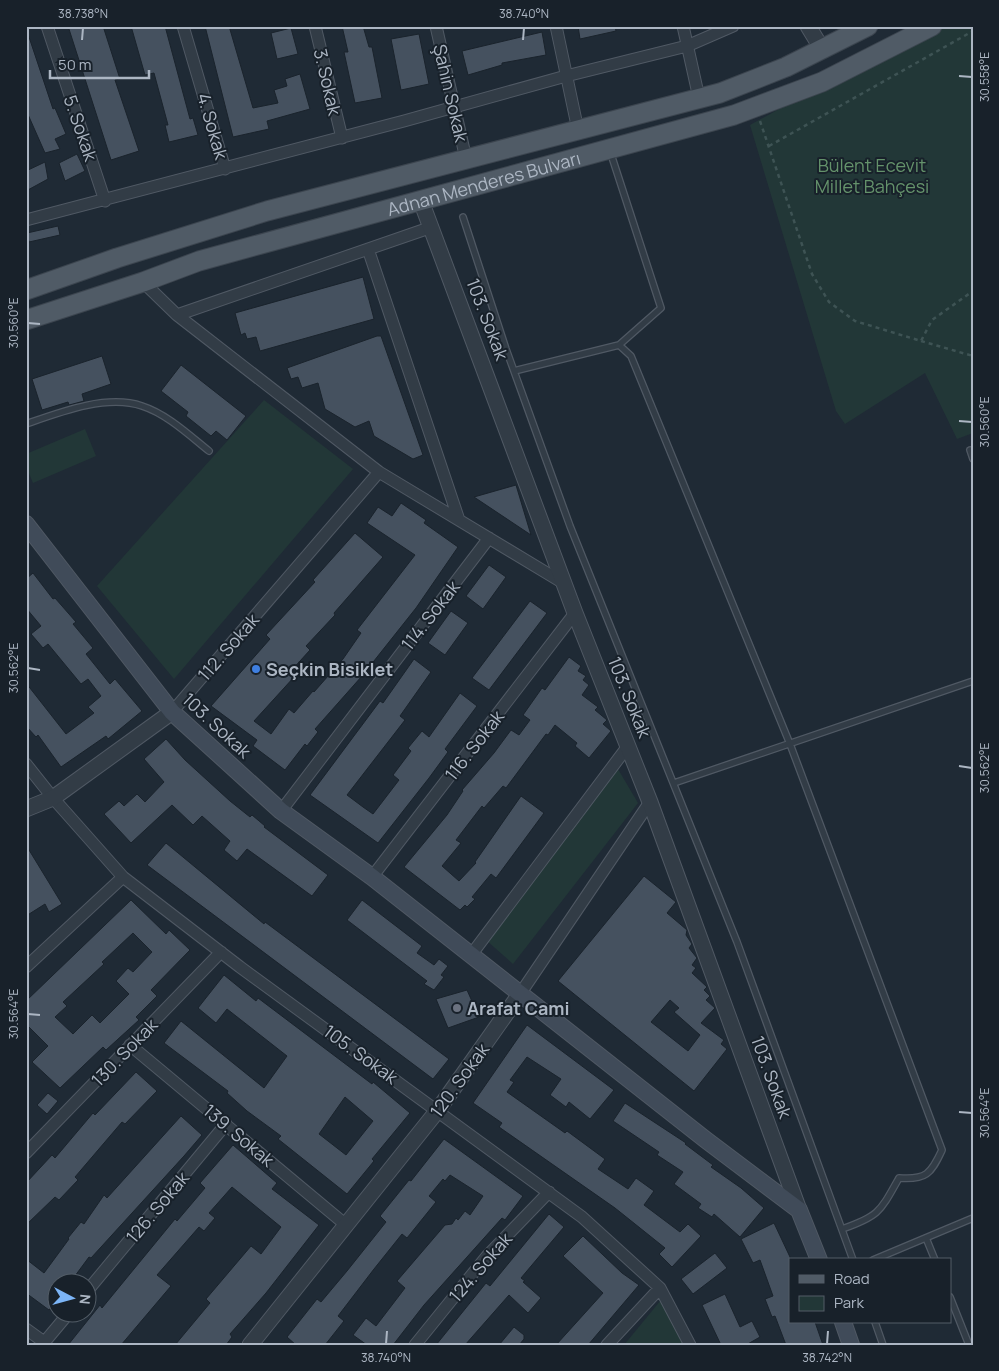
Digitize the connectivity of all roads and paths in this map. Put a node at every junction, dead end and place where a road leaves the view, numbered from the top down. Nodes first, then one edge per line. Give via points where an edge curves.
1 (47, 26) edge
2 (183, 26) edge
3 (315, 26) edge
4 (436, 26) edge
5 (556, 26) edge
6 (683, 26) edge
7 (733, 26) edge
8 (808, 26) edge
9 (868, 26) edge
10 (932, 26) edge
11 (973, 31) edge
12 (687, 46) junction
13 (822, 49) junction
14 (566, 76) junction
15 (699, 98) junction
16 (454, 106) junction
17 (756, 107) junction
18 (578, 130) junction
19 (342, 138) junction
20 (769, 146) junction
21 (610, 149) junction
22 (466, 159) junction
23 (225, 169) junction
24 (105, 201) junction
25 (421, 201) junction
26 (463, 217) dead end
27 (26, 220) edge
28 (432, 227) junction
29 (368, 249) junction
30 (143, 282) junction
31 (26, 290) edge
32 (973, 291) edge
33 (177, 315) junction
34 (26, 320) edge
35 (920, 341) junction
36 (619, 345) junction
37 (973, 356) edge
38 (514, 371) junction
39 (26, 424) edge
40 (970, 450) dead end
41 (210, 451) dead end
42 (973, 458) edge
43 (379, 472) junction
44 (459, 520) junction
45 (26, 524) edge
46 (489, 538) junction
47 (565, 584) junction
48 (575, 612) junction
49 (973, 681) edge
50 (172, 712) junction
51 (790, 744) junction
52 (628, 746) junction
53 (26, 764) edge
54 (674, 783) junction
55 (53, 798) junction
56 (650, 802) junction
57 (26, 809) edge
58 (282, 811) junction
59 (123, 877) junction
60 (372, 877) junction
61 (221, 952) junction
62 (471, 955) junction
63 (26, 967) edge
64 (520, 994) junction
65 (130, 1045) junction
66 (438, 1110) junction
67 (226, 1124) junction
68 (26, 1153) edge
69 (548, 1192) junction
70 (800, 1210) junction
71 (973, 1218) edge
72 (346, 1225) junction
73 (842, 1229) junction
74 (926, 1238) junction
75 (818, 1258) edge
76 (852, 1258) edge
77 (878, 1258) edge
78 (934, 1258) edge
79 (98, 1278) edge
80 (660, 1288) junction
81 (952, 1302) edge
82 (60, 1324) edge
83 (845, 1324) edge
84 (876, 1324) edge
85 (26, 1330) edge
86 (43, 1344) edge
87 (250, 1345) edge
88 (415, 1345) edge
89 (607, 1345) edge
90 (690, 1345) edge
91 (851, 1345) edge
92 (883, 1345) edge
93 (969, 1345) edge

1 - 24 street, 5. Sokak
2 - 23 street, 4. Sokak
3 - 19 street, 3. Sokak
4 - 16 street, Şahin Sokak
5 - 14 street
6 - 12 street
7 - 12 street
8 - 13 street
9 - 13 main road, Adnan Menderes Bulvarı
10 - 17 main road, Adnan Menderes Bulvarı via 822,82
11 - 20 path
12 - 14 street
12 - 15 street
13 - 15 main road, Adnan Menderes Bulvarı via 786,67
14 - 16 street
14 - 18 street
15 - 18 main road, Adnan Menderes Bulvarı
16 - 19 street
16 - 22 street, Şahin Sokak
17 - 20 path
17 - 21 main road, Adnan Menderes Bulvarı
18 - 22 main road, Adnan Menderes Bulvarı
19 - 23 street
20 - 35 path via 812,274 829,302 855,321
21 - 25 main road, Adnan Menderes Bulvarı
21 - 36 lane via 660,308
22 - 31 main road, Adnan Menderes Bulvarı via 267,210
23 - 24 street
24 - 27 street
25 - 28 street, 103. Sokak
25 - 30 main road, Adnan Menderes Bulvarı via 200,261
26 - 38 lane
28 - 29 street
28 - 47 street, 103. Sokak
29 - 33 street
29 - 44 street
30 - 33 street
30 - 34 main road, Adnan Menderes Bulvarı
32 - 35 path via 932,320
33 - 43 street
35 - 37 path
36 - 38 lane
36 - 51 lane via 631,356
38 - 54 lane via 570,526
39 - 41 lane via 75,409 121,402 142,406 167,419
40 - 42 lane
43 - 44 street
43 - 50 street, 112. Sokak
44 - 46 street
45 - 50 main road, 103. Sokak
46 - 47 street
46 - 58 street, 114. Sokak
47 - 48 street, 103. Sokak
48 - 52 street, 103. Sokak
48 - 60 street, 116. Sokak
49 - 51 lane
50 - 55 street, 112. Sokak
50 - 58 main road, 103. Sokak
51 - 54 lane
51 - 73 lane via 942,1150 933,1169 917,1179 898,1178 884,1206 869,1220
52 - 56 street, 103. Sokak
52 - 62 street
53 - 55 street, 105. Sokak
54 - 73 lane via 738,942
55 - 57 street, 112. Sokak
55 - 59 street, 105. Sokak
56 - 64 street, 120. Sokak
56 - 70 street, 103. Sokak
58 - 60 main road, 103. Sokak
59 - 61 street, 105. Sokak
59 - 63 street
60 - 62 main road, 103. Sokak
61 - 65 street, 130. Sokak
61 - 66 street, 105. Sokak
62 - 64 main road, 103. Sokak
64 - 66 street, 120. Sokak
64 - 70 main road, 103. Sokak
65 - 67 street, 139. Sokak
65 - 68 street, 130. Sokak
66 - 69 street, 105. Sokak
66 - 72 street, 120. Sokak
67 - 72 street, 139. Sokak
67 - 79 street, 126. Sokak
69 - 80 street, 105. Sokak via 582,1217
69 - 88 street, 124. Sokak via 487,1256
70 - 75 main road, 103. Sokak
71 - 74 lane
72 - 87 street, 120. Sokak
73 - 76 lane
74 - 77 lane
74 - 78 lane
80 - 89 street
80 - 90 street, 105. Sokak
81 - 93 lane
82 - 86 street
83 - 91 main road
84 - 92 lane
85 - 86 street

